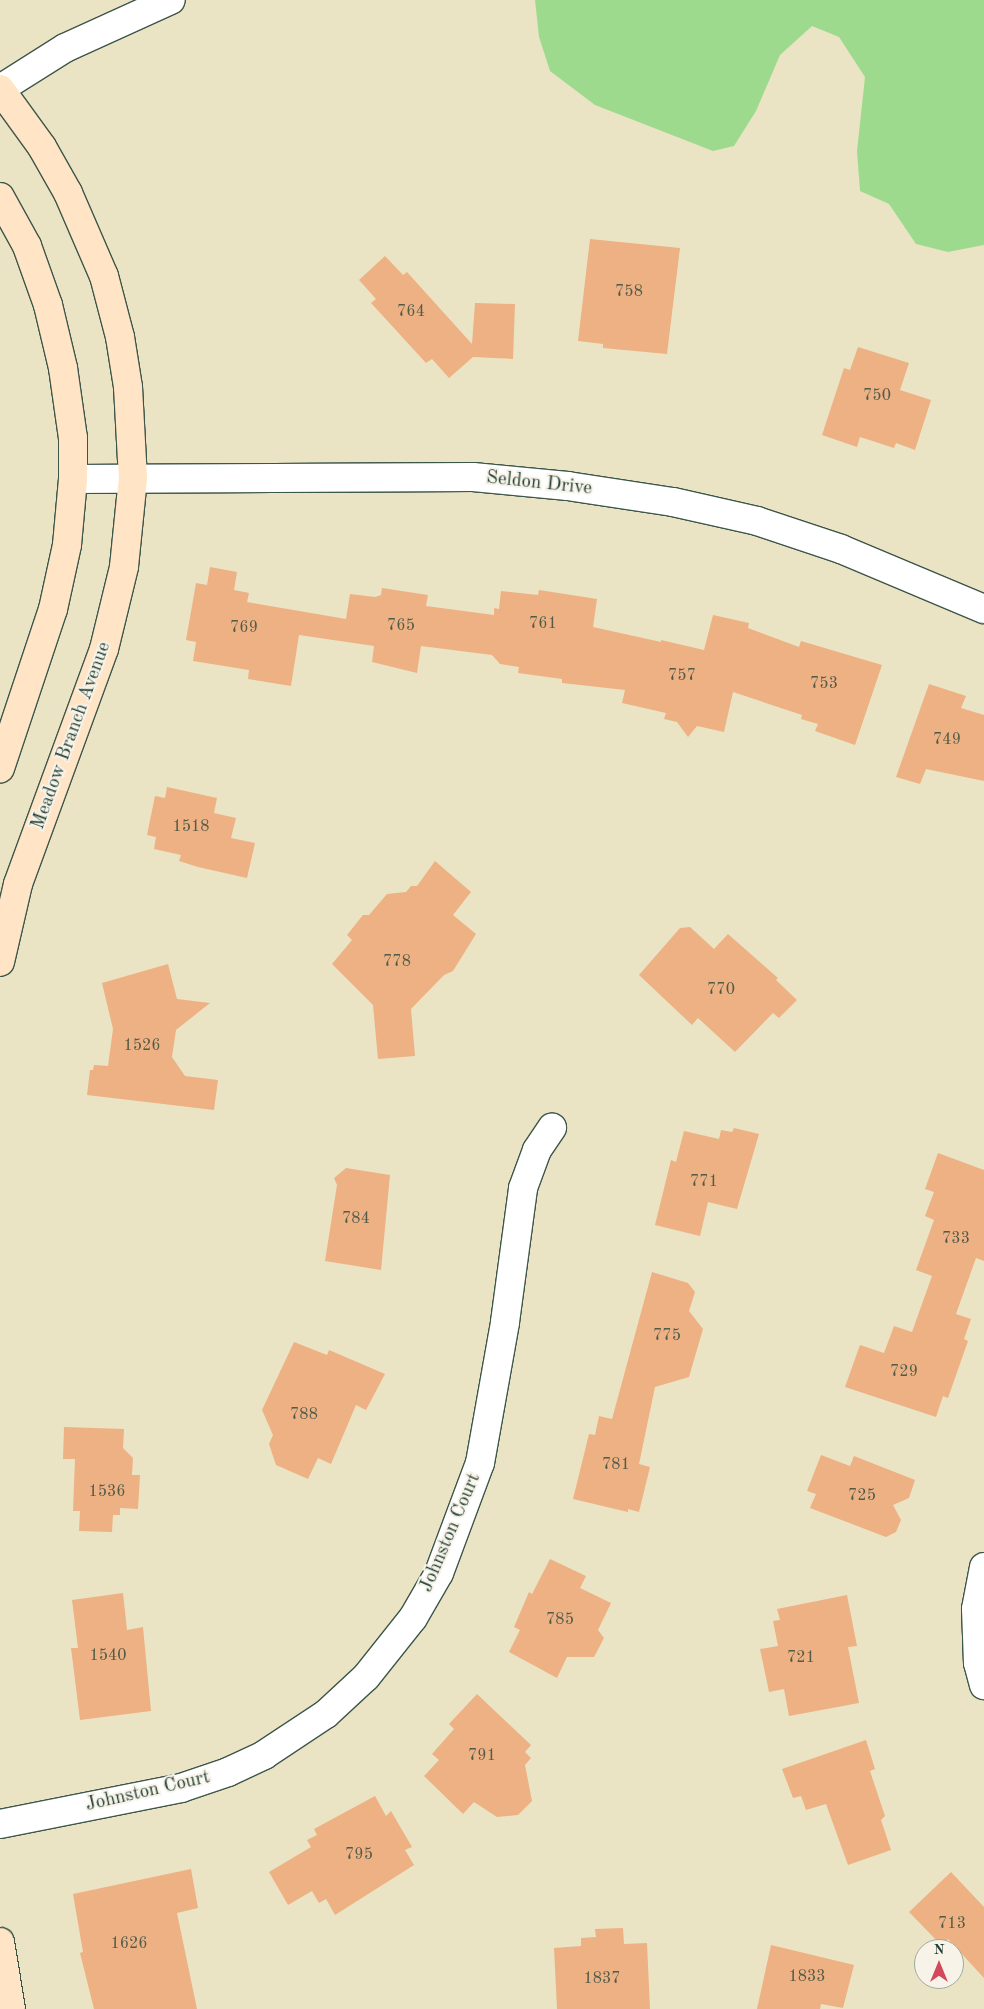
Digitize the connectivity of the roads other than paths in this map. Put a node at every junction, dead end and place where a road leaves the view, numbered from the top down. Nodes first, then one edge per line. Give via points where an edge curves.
1 (171, 0) edge
2 (0, 89) edge
3 (0, 197) edge
4 (134, 478) junction
5 (73, 479) junction
6 (984, 609) edge
7 (0, 768) edge
8 (9, 881) edge
9 (0, 962) edge
10 (552, 1128) dead end
11 (984, 1567) edge
12 (984, 1685) edge
13 (0, 1824) edge
14 (0, 1942) edge
15 (11, 2009) edge

1 - 2 street via 65,48
2 - 4 main road, Meadow Branch Avenue via 42,147 68,193 104,276 120,337 132,417
3 - 5 main road via 26,246 48,305 63,368 72,438
4 - 5 street, Seldon Drive
4 - 6 street, Seldon Drive via 473,477 568,486 673,502 757,520 841,549
4 - 8 main road, Meadow Branch Avenue via 124,567 104,649
5 - 7 main road via 67,545 53,610
8 - 9 main road, Meadow Branch Avenue
10 - 13 street, Johnston Court via 538,1150 523,1188 505,1322 480,1463 439,1573 413,1618 366,1677 326,1714 264,1755 181,1788
11 - 12 street via 976,1609 978,1663
14 - 15 main road

